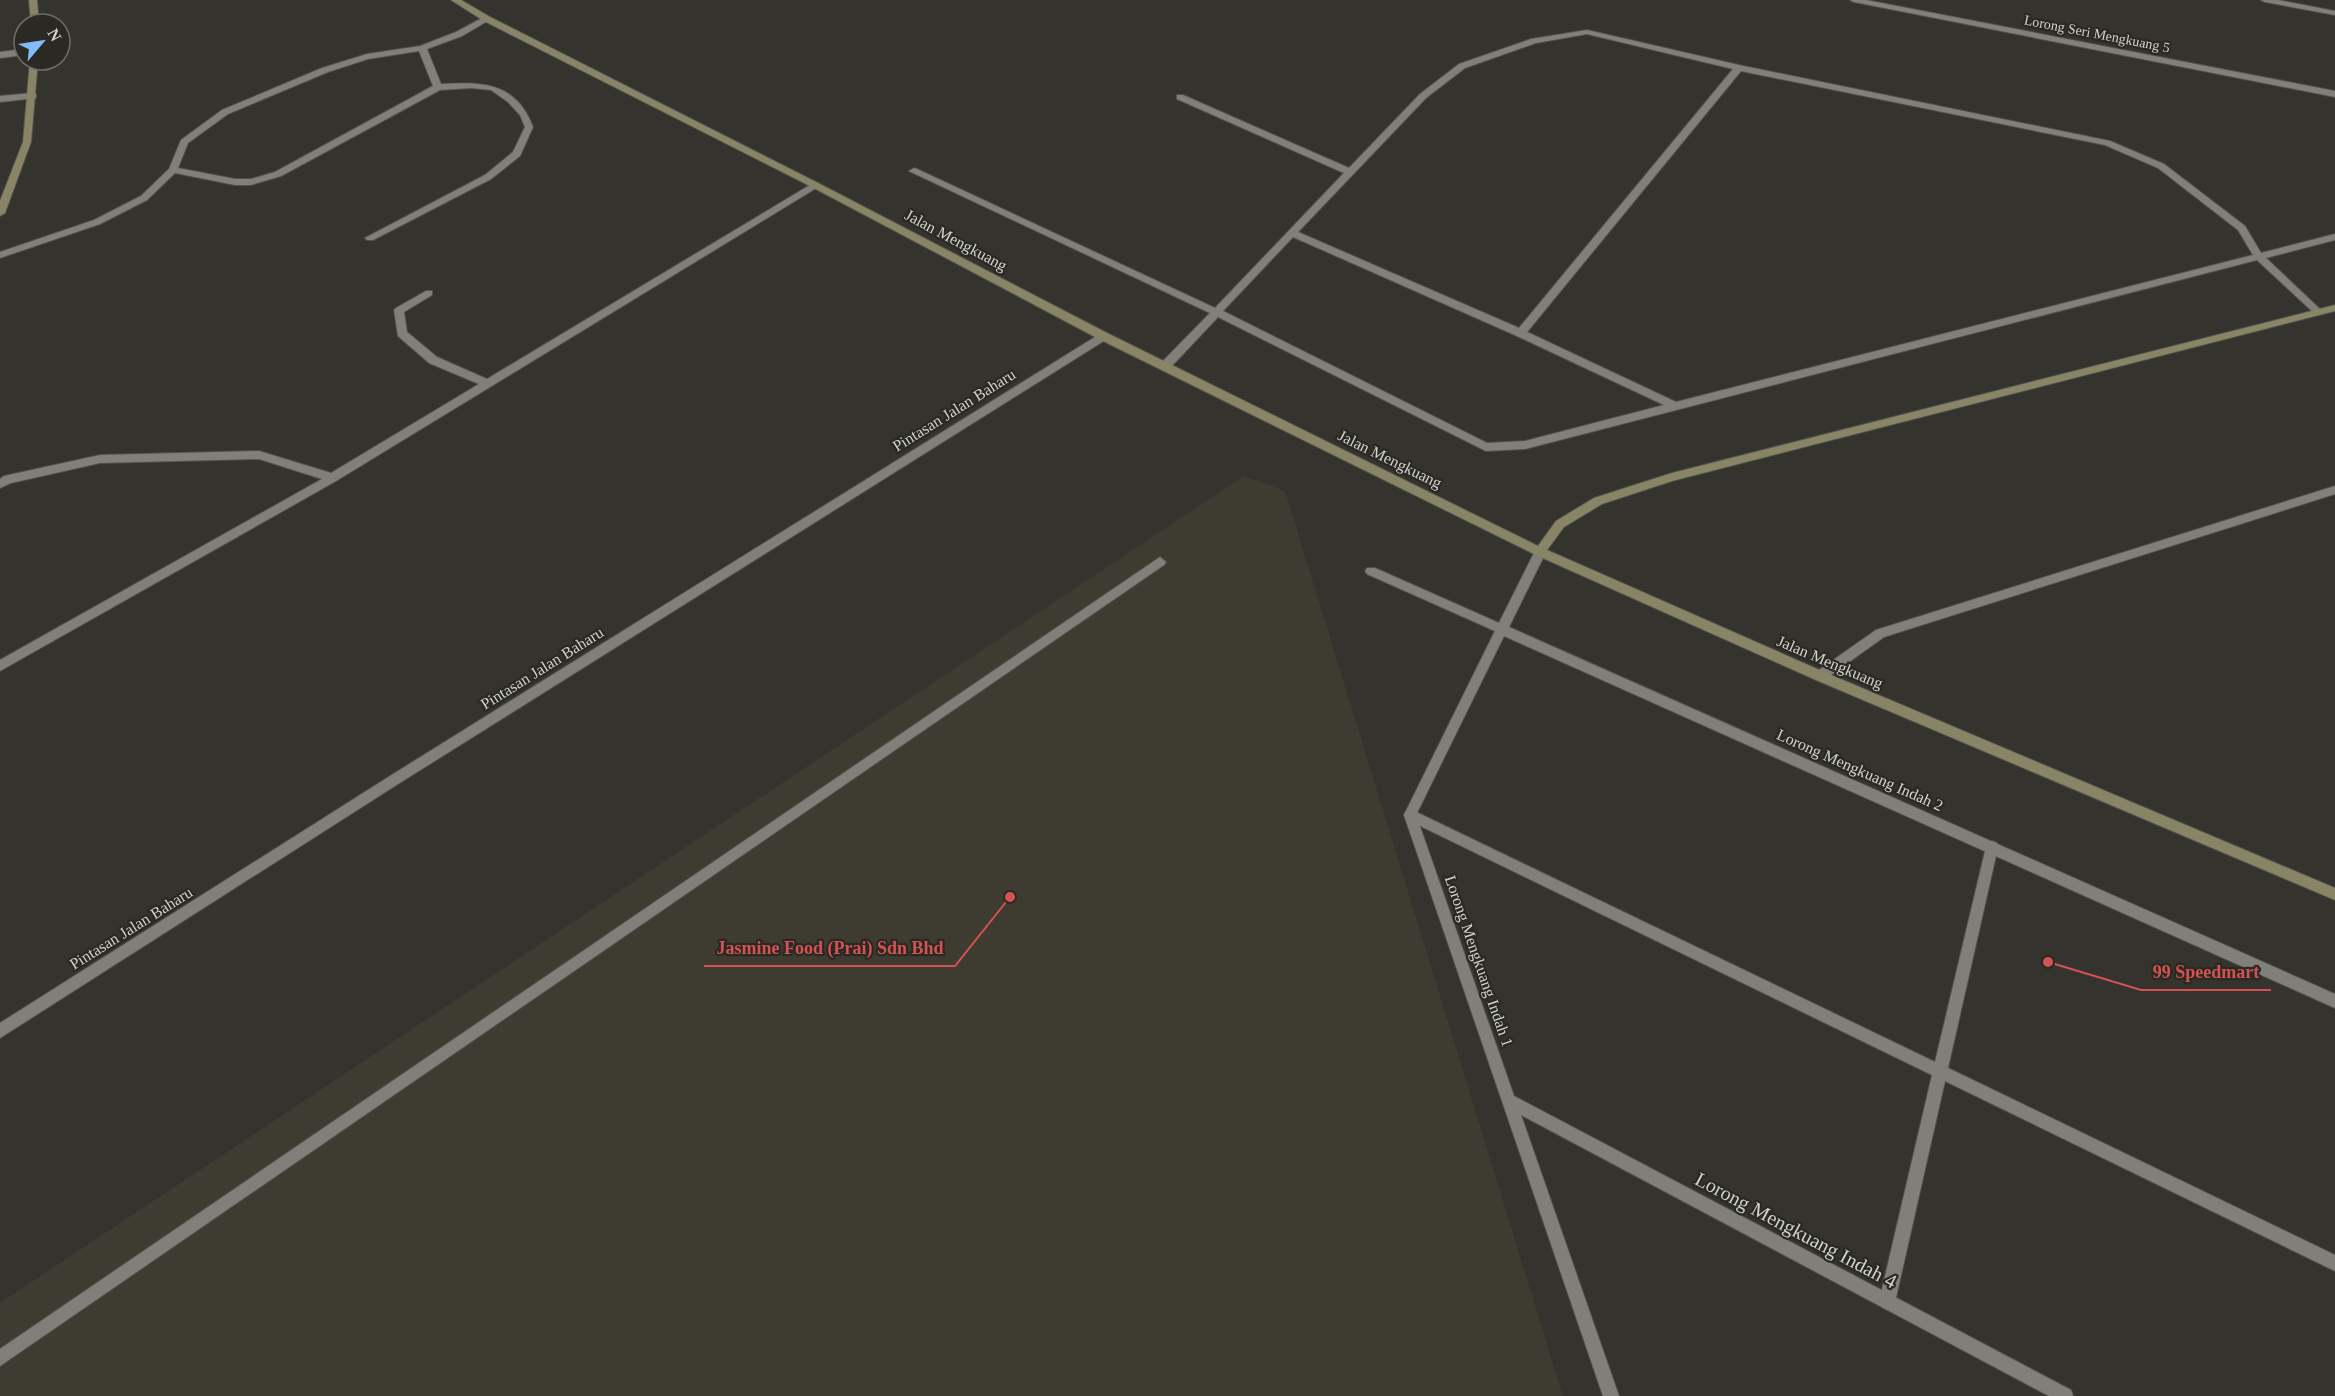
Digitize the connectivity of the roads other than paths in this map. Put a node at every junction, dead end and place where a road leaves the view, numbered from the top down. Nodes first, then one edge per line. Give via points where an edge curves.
1 (455, 0) edge
2 (1854, 0) edge
3 (2265, 0) edge
4 (2335, 13) edge
5 (487, 19) junction
6 (422, 48) junction
7 (1738, 68) junction
8 (34, 72) edge
9 (438, 87) junction
10 (2335, 94) edge
11 (33, 96) junction
12 (1180, 97) dead end
13 (0, 99) edge
14 (173, 170) junction
15 (914, 171) dead end
16 (1350, 172) junction
17 (815, 185) junction
18 (0, 213) edge
19 (1292, 233) junction
20 (2335, 237) edge
21 (370, 238) dead end
22 (0, 255) edge
23 (2258, 256) junction
24 (429, 293) dead end
25 (2335, 308) edge
26 (1216, 312) junction
27 (2318, 312) junction
28 (1521, 333) junction
29 (1103, 336) junction
30 (1165, 366) junction
31 (487, 383) junction
32 (1675, 406) junction
33 (332, 478) junction
34 (0, 484) edge
35 (2335, 490) edge
36 (1540, 552) junction
37 (1160, 562) dead end
38 (1371, 571) dead end
39 (1504, 629) junction
40 (0, 666) edge
41 (1820, 676) junction
42 (1410, 815) junction
43 (1992, 847) junction
44 (2335, 894) edge
45 (2335, 1001) edge
46 (0, 1031) edge
47 (1940, 1072) junction
48 (1508, 1100) junction
49 (2335, 1263) edge
50 (1887, 1302) junction
51 (0, 1358) edge
52 (1611, 1396) edge
53 (2065, 1396) edge

1 - 5 main road, Jalan Mengkuang
2 - 10 street, Lorong Seri Mengkuang 5
3 - 4 street
5 - 6 street
5 - 17 main road, Jalan Mengkuang
6 - 9 street
6 - 14 street via 367,57 325,70 225,112 184,142
7 - 16 street via 1587,32 1534,41 1462,66 1423,96
7 - 23 street via 2107,143 2161,166 2242,228
7 - 28 street
8 - 11 main road
9 - 14 street via 251,182
9 - 21 street via 492,88 511,100 524,114 529,127 517,154 488,177
11 - 13 street
11 - 18 main road via 27,142
12 - 16 street
14 - 22 street via 144,198 97,222
15 - 26 street
16 - 19 street
17 - 29 main road, Jalan Mengkuang
17 - 31 street
19 - 26 street
19 - 28 street
20 - 23 street
23 - 27 street
23 - 32 street
24 - 31 street via 399,310 402,333 433,360
25 - 27 main road
26 - 30 street
26 - 32 street via 1486,447 1525,445
27 - 36 main road via 1672,477 1598,501 1560,524
28 - 32 street
29 - 30 main road, Jalan Mengkuang
29 - 46 street, Pintasan Jalan Baharu
30 - 36 main road, Jalan Mengkuang
31 - 33 street
33 - 34 street via 248,455 100,459
33 - 40 street
35 - 41 street via 1880,633
36 - 39 street
36 - 41 main road, Jalan Mengkuang
37 - 51 street
38 - 39 street, Lorong Mengkuang Indah 2
39 - 42 street
39 - 43 street, Lorong Mengkuang Indah 2
41 - 44 main road, Jalan Mengkuang
42 - 47 street
42 - 48 street, Lorong Mengkuang Indah 1
43 - 45 street, Lorong Mengkuang Indah 2
43 - 47 street
47 - 49 street
47 - 50 street
48 - 50 street, Lorong Mengkuang Indah 4
48 - 52 street, Lorong Mengkuang Indah 1
50 - 53 street, Lorong Mengkuang Indah 4

